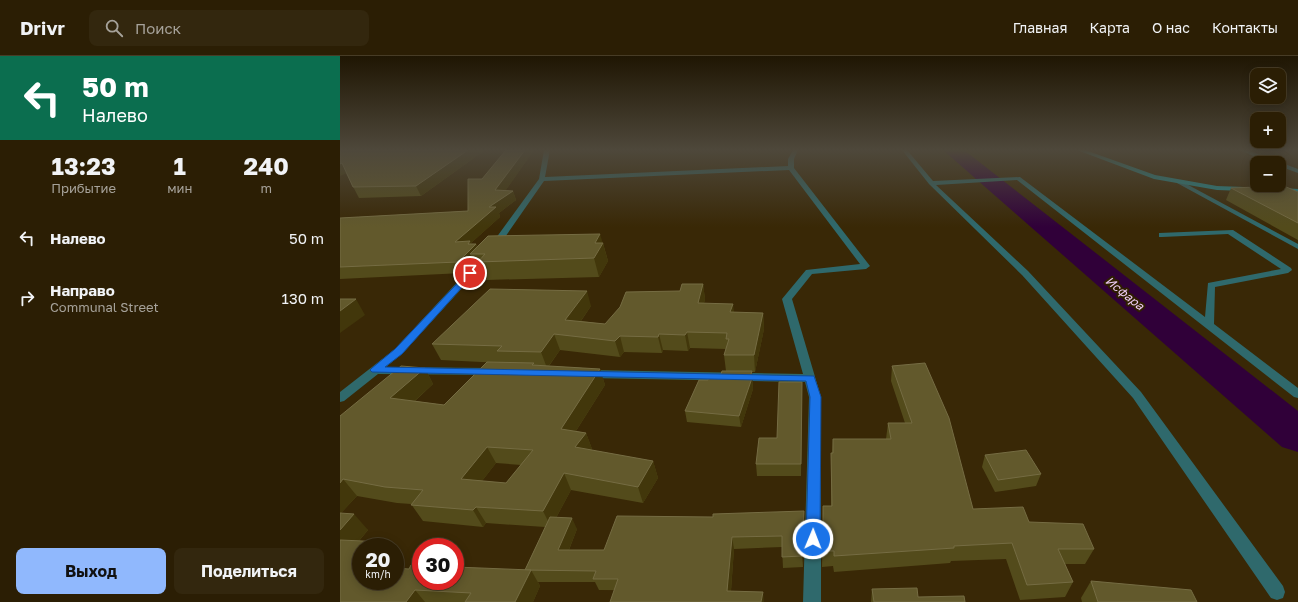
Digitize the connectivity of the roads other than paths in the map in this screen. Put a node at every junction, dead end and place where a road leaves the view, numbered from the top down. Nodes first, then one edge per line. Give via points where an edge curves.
1 (543, 175) edge
2 (622, 175) edge
3 (797, 175) edge
4 (924, 175) edge
5 (1147, 175) edge
6 (542, 179) junction
7 (1179, 182) junction
8 (930, 183) junction
9 (1250, 189) edge
10 (1286, 190) edge
11 (1298, 191) edge
12 (1162, 235) dead end
13 (1298, 247) edge
14 (1209, 326) junction
15 (375, 370) junction
16 (502, 372) edge
17 (581, 374) edge
18 (810, 378) junction
19 (1298, 394) edge
20 (340, 398) edge
21 (1277, 592) dead end
22 (812, 602) edge

1 - 6 street
2 - 6 street
3 - 18 street via 866,266 809,272 787,299
4 - 8 street
5 - 7 main road
6 - 15 street via 491,251 399,352
7 - 9 main road via 1218,188
7 - 13 street
8 - 14 street via 1018,178
8 - 21 street via 1025,273 1137,395
10 - 11 main road
12 - 14 street via 1230,232 1288,270 1211,285
14 - 19 street
15 - 16 street
15 - 20 street
17 - 18 street
18 - 22 street via 816,397

